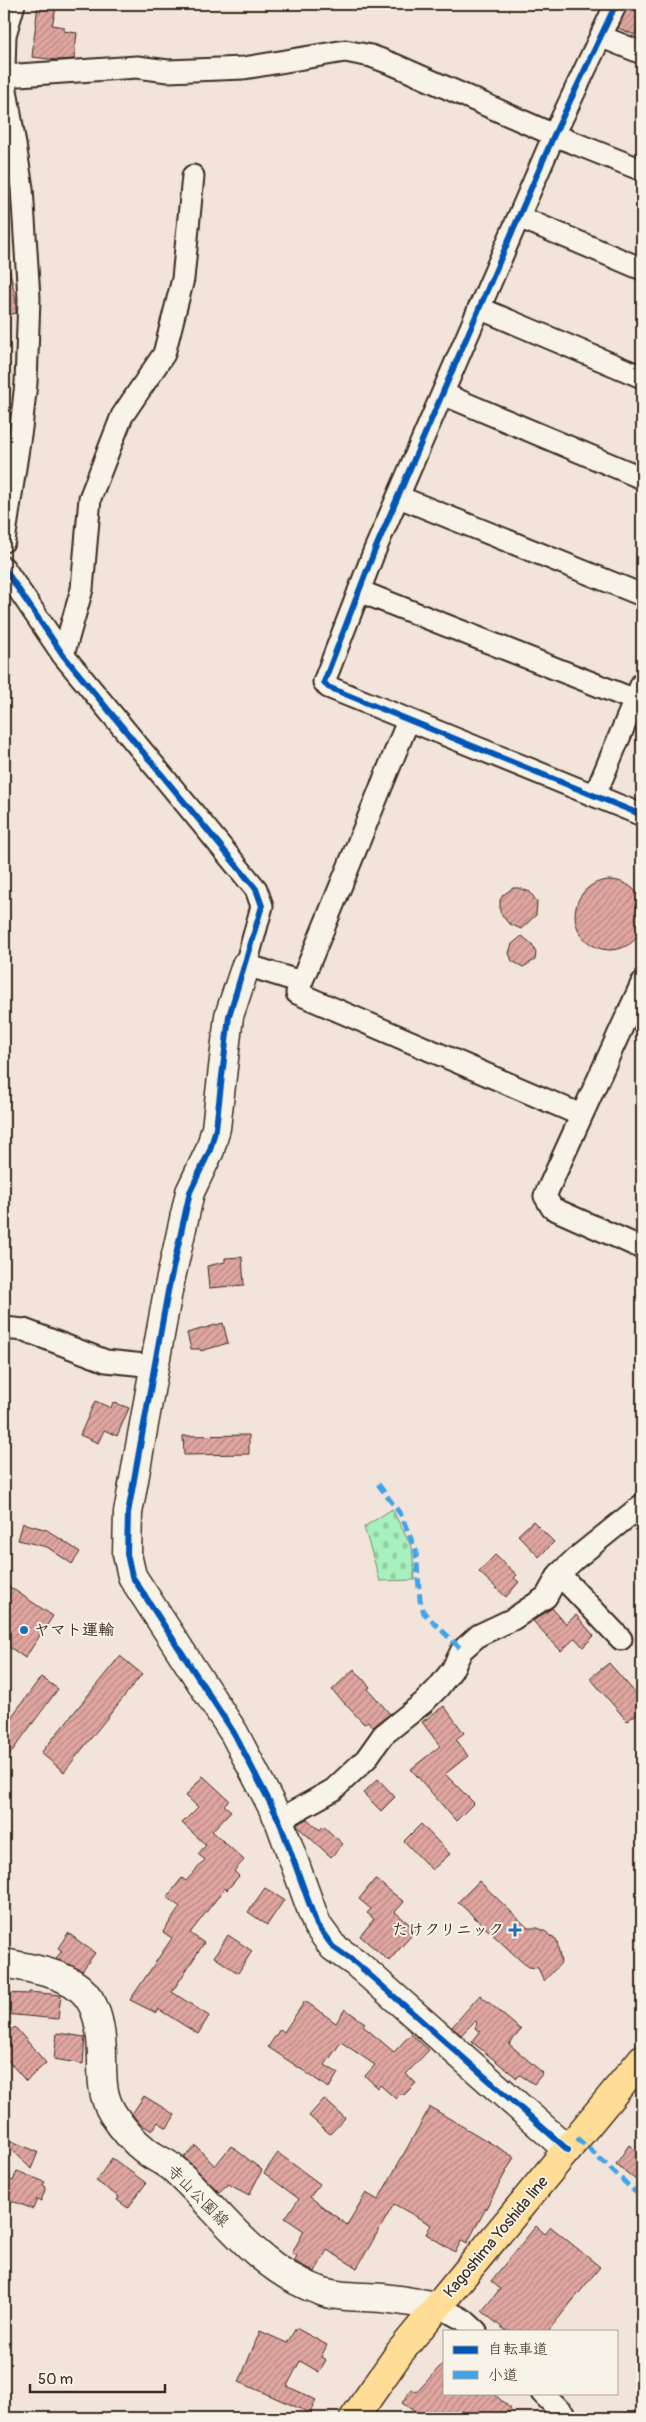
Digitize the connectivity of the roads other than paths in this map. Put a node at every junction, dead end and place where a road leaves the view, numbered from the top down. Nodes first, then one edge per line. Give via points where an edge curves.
1 (14, 4) edge
2 (616, 4) edge
3 (5, 35) edge
4 (602, 37) junction
5 (642, 54) edge
6 (4, 70) edge
7 (4, 77) edge
8 (554, 136) junction
9 (642, 170) edge
10 (192, 176) dead end
11 (519, 217) junction
12 (642, 269) edge
13 (479, 308) junction
14 (642, 377) edge
15 (443, 394) junction
16 (642, 478) edge
17 (399, 498) junction
18 (4, 541) edge
19 (4, 568) edge
20 (359, 591) junction
21 (642, 595) edge
22 (63, 655) junction
23 (639, 691) edge
24 (408, 721) junction
25 (594, 795) junction
26 (642, 815) edge
27 (246, 965) junction
28 (301, 982) junction
29 (642, 983) edge
30 (581, 1115) junction
31 (641, 1243) edge
32 (4, 1328) edge
33 (154, 1366) junction
34 (642, 1505) edge
35 (559, 1574) junction
36 (621, 1639) dead end
37 (279, 1820) junction
38 (4, 1963) edge
39 (642, 2059) edge
40 (568, 2150) junction
41 (438, 2306) junction
42 (475, 2330) edge
43 (543, 2394) edge
44 (354, 2418) edge
45 (568, 2418) edge

1 - 3 street
2 - 4 street
3 - 6 street
4 - 5 street
4 - 8 street
7 - 8 street via 137,67 168,71 244,68 345,52 371,56 395,65
7 - 18 street via 22,188 29,298 26,383
8 - 9 street
8 - 11 street
10 - 22 street via 183,279 164,354 122,416 90,498 82,589
11 - 12 street
11 - 13 street
13 - 14 street
13 - 15 street
15 - 16 street
15 - 17 street
17 - 20 street
17 - 21 street
19 - 22 street
20 - 23 street
20 - 24 street via 325,685
22 - 27 street via 256,889 262,906
23 - 25 street
24 - 25 street
24 - 28 street
25 - 26 street
27 - 28 street
27 - 33 street via 229,1016 216,1128 210,1150 190,1192
28 - 30 street via 297,993
29 - 30 street
30 - 31 street via 545,1196 552,1208
32 - 33 street via 24,1330 106,1361
33 - 37 street via 128,1513 127,1554 132,1576 234,1733
34 - 35 street
35 - 36 street
35 - 37 street via 546,1597 513,1619 479,1635 462,1650 438,1688 383,1736 366,1759 333,1790
37 - 40 street via 317,1924 333,1947 356,1963
38 - 41 street, 寺山公園線 via 59,1976 84,1991 92,2001 101,2028 102,2085 112,2113 125,2132 146,2151 173,2168 263,2261 289,2278 319,2291
39 - 40 main road, Kagoshima Yoshida line
40 - 41 main road, Kagoshima Yoshida line
41 - 42 street
41 - 44 main road, Kagoshima Yoshida line via 393,2361
43 - 45 street

